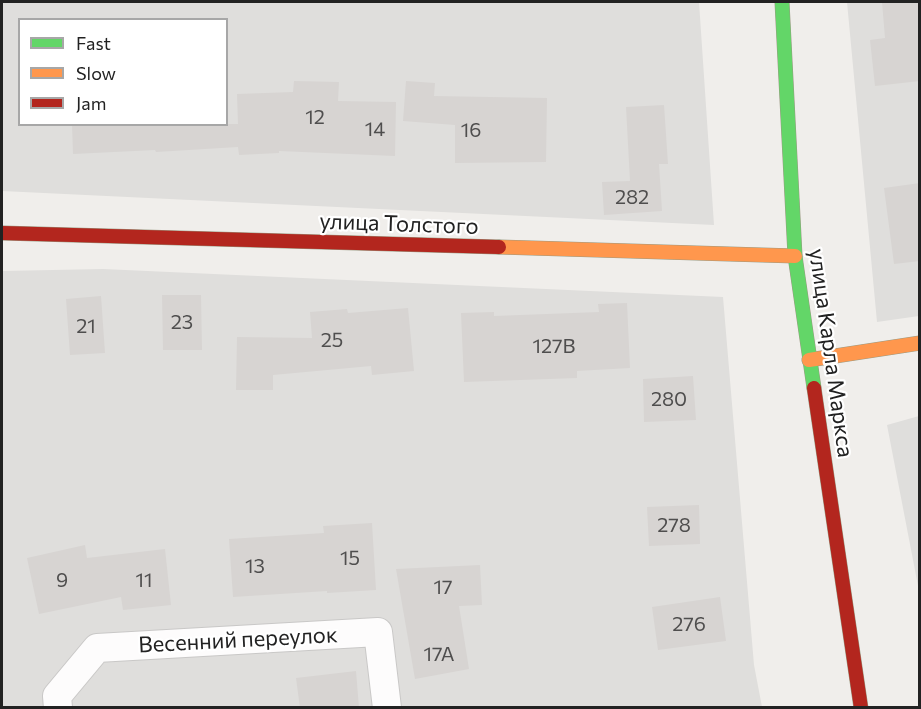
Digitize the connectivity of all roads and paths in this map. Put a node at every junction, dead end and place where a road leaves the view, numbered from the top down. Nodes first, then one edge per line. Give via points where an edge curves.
1 (782, 2) edge
2 (2, 233) edge
3 (795, 256) junction
4 (920, 343) edge
5 (809, 360) junction
6 (58, 708) edge
7 (387, 708) edge
8 (861, 708) edge

1 - 3 street, улица Карла Маркса
2 - 3 street, улица Толстого
3 - 5 street, улица Карла Маркса
4 - 5 street
5 - 8 street, улица Карла Маркса
6 - 7 street, Весенний переулок via 57,696 98,648 378,632

